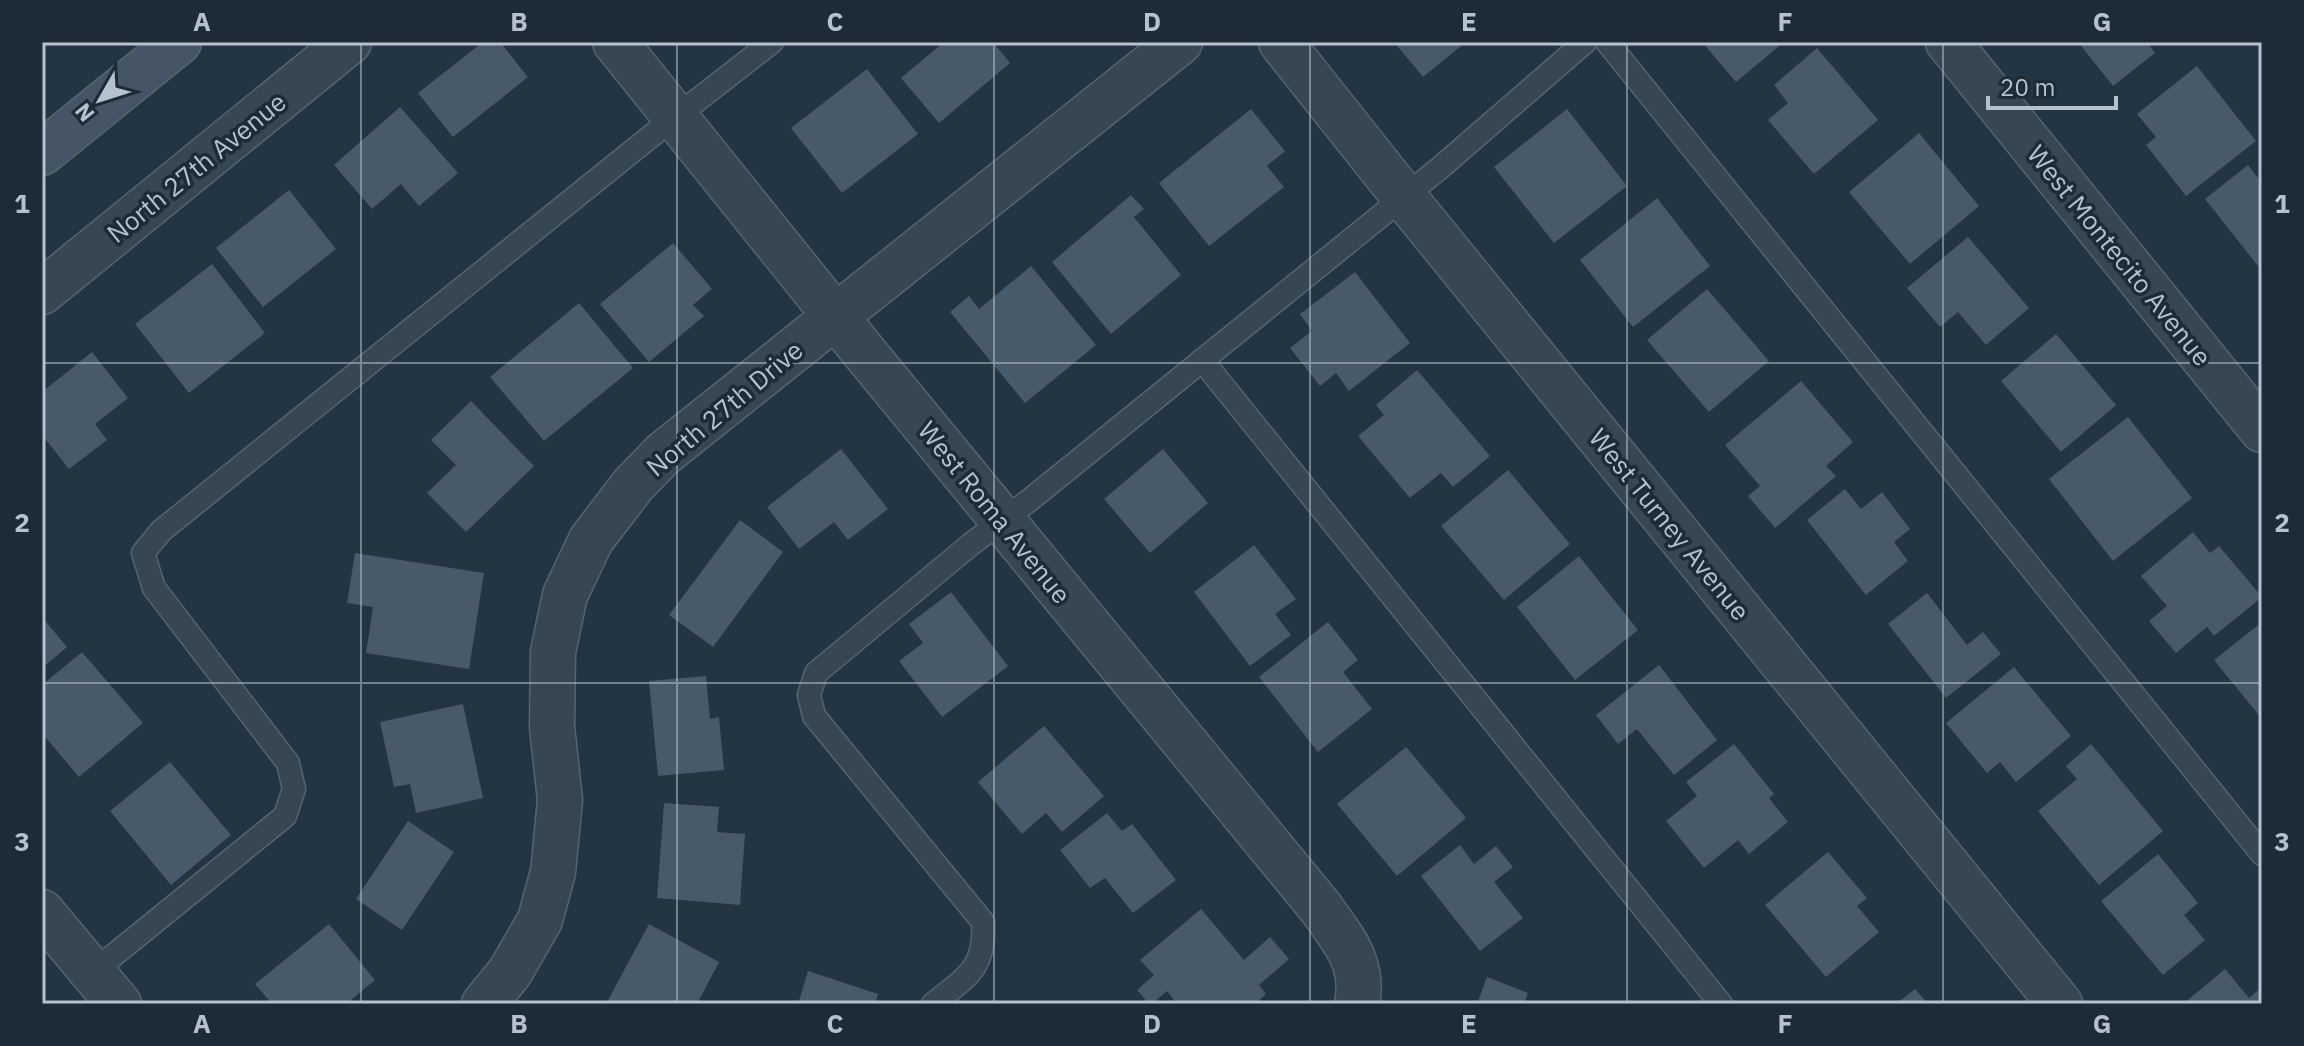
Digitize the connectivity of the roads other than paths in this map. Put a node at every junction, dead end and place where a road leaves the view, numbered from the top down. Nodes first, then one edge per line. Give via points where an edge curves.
1 (179, 42) edge
2 (349, 42) edge
3 (615, 42) edge
4 (772, 42) edge
5 (1180, 42) edge
6 (1281, 42) edge
7 (1585, 42) edge
8 (1607, 42) edge
9 (1948, 42) edge
10 (677, 117) junction
11 (42, 153) edge
12 (1404, 197) junction
13 (42, 292) edge
14 (835, 316) junction
15 (1202, 360) junction
16 (2262, 430) edge
17 (1002, 521) junction
18 (2262, 854) edge
19 (46, 924) edge
20 (106, 988) edge
21 (1359, 996) edge
22 (484, 1004) edge
23 (933, 1004) edge
24 (1721, 1004) edge
25 (2060, 1004) edge

1 - 11 main road
2 - 13 street, North 27th Avenue
3 - 10 street, West Roma Avenue
4 - 10 lane
5 - 14 street, North 27th Drive
6 - 12 street, West Turney Avenue
7 - 12 lane
8 - 18 lane
9 - 16 street, West Montecito Avenue
10 - 14 street, West Roma Avenue
10 - 20 lane via 161,531 143,553 154,588 288,763 294,789 285,816
12 - 15 lane
12 - 25 street, West Turney Avenue
14 - 17 street, West Roma Avenue
14 - 22 street, North 27th Drive via 663,454 591,540 565,595 553,652 552,727 560,800 553,872 540,920
15 - 17 lane
15 - 24 lane
17 - 21 street, West Roma Avenue via 1321,908 1358,968
17 - 23 lane via 816,673 809,695 814,716 983,922 984,944 972,972
19 - 20 street

